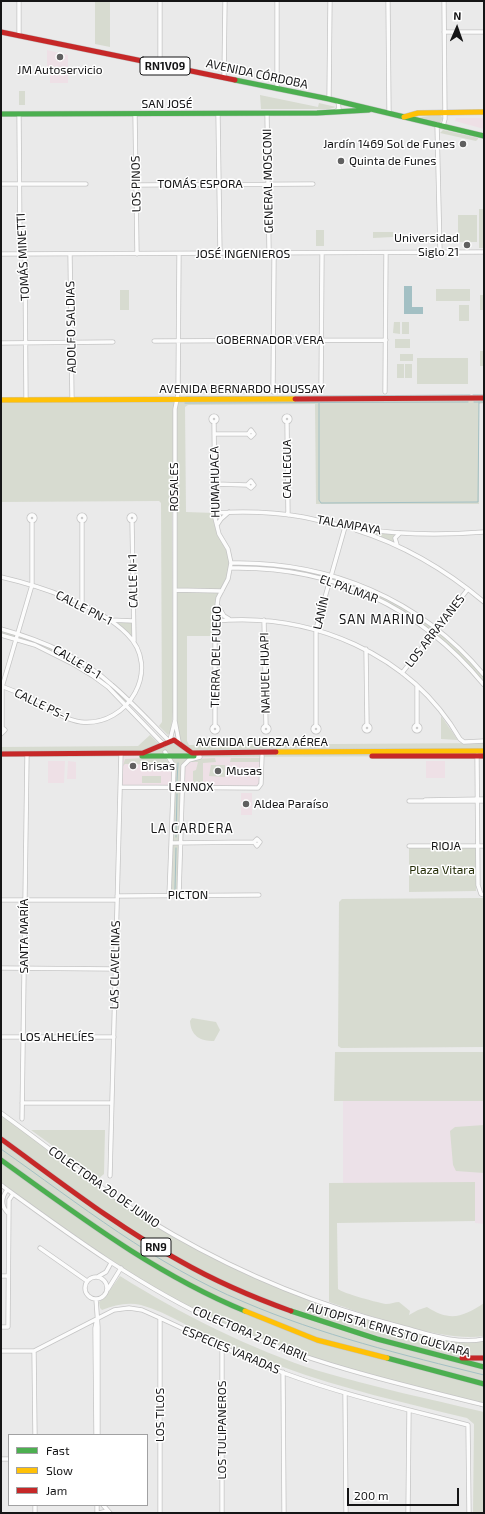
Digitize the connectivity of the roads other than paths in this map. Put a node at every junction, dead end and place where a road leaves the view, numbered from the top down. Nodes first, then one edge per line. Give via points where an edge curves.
1 (19, 1) edge
2 (160, 1) edge
3 (225, 1) edge
4 (277, 1) edge
5 (330, 1) edge
6 (388, 1) edge
7 (444, 1) edge
8 (1, 32) edge
9 (444, 32) junction
10 (484, 32) edge
11 (19, 36) junction
12 (160, 65) junction
13 (224, 78) junction
14 (277, 89) junction
15 (329, 99) junction
16 (338, 101) junction
17 (374, 110) junction
18 (484, 112) edge
19 (334, 113) junction
20 (389, 113) junction
21 (445, 113) junction
22 (1, 114) edge
23 (20, 114) junction
24 (135, 114) junction
25 (218, 114) junction
26 (267, 114) junction
27 (404, 117) junction
28 (437, 124) junction
29 (443, 126) junction
30 (484, 136) edge
31 (1, 184) edge
32 (20, 184) junction
33 (86, 184) dead end
34 (219, 184) junction
35 (268, 184) junction
36 (313, 184) dead end
37 (136, 185) junction
38 (440, 252) junction
39 (484, 252) edge
40 (386, 253) junction
41 (1, 254) edge
42 (23, 254) junction
43 (70, 254) junction
44 (137, 254) junction
45 (179, 254) junction
46 (220, 254) junction
47 (271, 254) junction
48 (322, 254) junction
49 (274, 340) junction
50 (321, 340) junction
51 (386, 340) junction
52 (154, 341) dead end
53 (178, 341) junction
54 (71, 342) junction
55 (113, 342) dead end
56 (1, 343) edge
57 (25, 343) junction
58 (273, 392) dead end
59 (321, 392) dead end
60 (385, 392) dead end
61 (484, 398) edge
62 (1, 400) edge
63 (26, 400) junction
64 (72, 400) junction
65 (177, 400) junction
66 (214, 422) dead end
67 (287, 422) dead end
68 (214, 434) junction
69 (248, 434) dead end
70 (215, 484) junction
71 (247, 485) dead end
72 (230, 512) junction
73 (215, 513) junction
74 (288, 515) junction
75 (32, 521) dead end
76 (82, 521) dead end
77 (132, 521) dead end
78 (217, 526) junction
79 (345, 527) junction
80 (484, 532) edge
81 (400, 533) junction
82 (398, 546) junction
83 (231, 563) junction
84 (282, 565) junction
85 (231, 568) junction
86 (282, 570) junction
87 (331, 575) junction
88 (1, 577) edge
89 (329, 580) junction
90 (32, 585) junction
91 (468, 589) junction
92 (175, 590) junction
93 (222, 592) junction
94 (484, 602) edge
95 (217, 604) junction
96 (82, 606) junction
97 (230, 619) junction
98 (109, 620) junction
99 (264, 620) junction
100 (133, 621) junction
101 (215, 621) junction
102 (1, 629) edge
103 (316, 629) junction
104 (437, 629) junction
105 (18, 634) junction
106 (433, 634) junction
107 (1, 635) edge
108 (16, 639) junction
109 (134, 641) junction
110 (366, 649) junction
111 (78, 661) junction
112 (75, 665) junction
113 (402, 673) junction
114 (484, 675) edge
115 (484, 685) edge
116 (1, 686) edge
117 (417, 686) junction
118 (130, 702) junction
119 (127, 706) junction
120 (175, 720) junction
121 (366, 725) dead end
122 (417, 725) dead end
123 (215, 726) dead end
124 (266, 726) dead end
125 (316, 726) dead end
126 (1, 727) edge
127 (1, 734) edge
128 (169, 741) junction
129 (484, 741) edge
130 (179, 744) junction
131 (484, 751) edge
132 (167, 752) junction
133 (477, 753) junction
134 (1, 754) edge
135 (390, 754) junction
136 (27, 755) junction
137 (121, 755) junction
138 (262, 756) junction
139 (484, 756) edge
140 (1, 757) edge
141 (200, 757) junction
142 (120, 787) junction
143 (173, 787) junction
144 (182, 787) junction
145 (477, 800) junction
146 (484, 800) edge
147 (409, 801) dead end
148 (254, 842) dead end
149 (171, 843) junction
150 (180, 843) junction
151 (409, 846) dead end
152 (478, 846) junction
153 (484, 846) edge
154 (258, 895) dead end
155 (169, 896) junction
156 (179, 896) junction
157 (484, 896) edge
158 (117, 898) junction
159 (1, 900) edge
160 (24, 900) junction
161 (1, 968) edge
162 (23, 968) junction
163 (115, 969) junction
164 (114, 1036) junction
165 (1, 1037) edge
166 (23, 1037) junction
167 (112, 1102) junction
168 (22, 1103) junction
169 (1, 1113) edge
170 (22, 1119) dead end
171 (1, 1139) edge
172 (1, 1160) edge
173 (110, 1176) dead end
174 (1, 1185) edge
175 (7, 1190) junction
176 (13, 1194) junction
177 (2, 1197) edge
178 (1, 1206) edge
179 (5, 1210) junction
180 (8, 1213) junction
181 (40, 1248) dead end
182 (111, 1262) junction
183 (121, 1268) junction
184 (1, 1276) edge
185 (8, 1276) junction
186 (98, 1277) junction
187 (87, 1282) junction
188 (107, 1290) junction
189 (96, 1299) junction
190 (96, 1318) junction
191 (160, 1318) junction
192 (1, 1327) edge
193 (484, 1339) edge
194 (222, 1348) junction
195 (1, 1352) edge
196 (34, 1352) junction
197 (444, 1357) junction
198 (484, 1358) edge
199 (484, 1367) edge
200 (283, 1372) junction
201 (484, 1385) edge
202 (345, 1394) junction
203 (484, 1405) edge
204 (409, 1410) junction
205 (35, 1434) edge
206 (97, 1434) edge
207 (1, 1459) edge
208 (8, 1459) edge
209 (108, 1512) edge
210 (98, 1513) edge
211 (160, 1513) edge
212 (222, 1513) edge
213 (284, 1513) edge
214 (346, 1513) edge
215 (408, 1513) edge
216 (469, 1513) edge

1 - 11 street
2 - 12 street
3 - 13 street
4 - 14 street
5 - 15 street
6 - 20 street
7 - 9 street
8 - 11 main road, AVENIDA CÓRDOBA / RN1V09
9 - 10 street
9 - 21 street
11 - 12 main road, AVENIDA CÓRDOBA / RN1V09
12 - 13 main road, AVENIDA CÓRDOBA / RN1V09
13 - 14 main road, AVENIDA CÓRDOBA / RN1V09
14 - 15 main road, AVENIDA CÓRDOBA / RN1V09
15 - 16 main road, AVENIDA CÓRDOBA / RN1V09
16 - 17 main road, AVENIDA CÓRDOBA / RN1V09
16 - 19 street via 339,109
17 - 19 main road, SAN JOSÉ
17 - 20 main road, AVENIDA CÓRDOBA / RN1V09
18 - 21 main road
19 - 26 main road, SAN JOSÉ
20 - 27 main road, AVENIDA CÓRDOBA / RN1V09
21 - 27 main road via 418,113
21 - 29 street
22 - 23 main road, SAN JOSÉ
23 - 24 main road, SAN JOSÉ
23 - 32 street, TOMÁS MINETTI
24 - 25 main road, SAN JOSÉ
24 - 37 street, LOS PINOS
25 - 26 main road, SAN JOSÉ
25 - 34 street
26 - 35 street, GENERAL MOSCONI
27 - 28 main road, AVENIDA CÓRDOBA / RN1V09
28 - 29 main road, AVENIDA CÓRDOBA / RN1V09
28 - 38 street
29 - 30 main road, AVENIDA CÓRDOBA / RN1V09
31 - 32 street
32 - 33 street
32 - 42 street, TOMÁS MINETTI via 20,248
34 - 35 street, TOMÁS ESPORA
34 - 37 street, TOMÁS ESPORA
34 - 46 street
35 - 36 street, TOMÁS ESPORA
35 - 47 street, GENERAL MOSCONI
37 - 44 street, LOS PINOS
38 - 39 street, JOSÉ INGENIEROS
38 - 40 street, JOSÉ INGENIEROS
40 - 48 street, JOSÉ INGENIEROS
40 - 51 street
41 - 42 street, JOSÉ INGENIEROS
42 - 43 street, JOSÉ INGENIEROS
42 - 57 street, TOMÁS MINETTI
43 - 44 street, JOSÉ INGENIEROS
43 - 54 street, ADOLFO SALDIAS
44 - 45 street, JOSÉ INGENIEROS
45 - 46 street, JOSÉ INGENIEROS
45 - 53 street, ROSALES
46 - 47 street, JOSÉ INGENIEROS
47 - 48 street, JOSÉ INGENIEROS
47 - 49 street, GENERAL MOSCONI via 274,259
48 - 50 street
49 - 50 street, GOBERNADOR VERA
49 - 53 street, GOBERNADOR VERA
49 - 58 street, GENERAL MOSCONI
50 - 51 street, GOBERNADOR VERA
50 - 59 street
51 - 60 street
52 - 53 street, GOBERNADOR VERA
53 - 65 street, ROSALES
54 - 55 street
54 - 57 street
54 - 64 street, ADOLFO SALDIAS
56 - 57 street
57 - 63 street, TOMÁS MINETTI
61 - 65 main road, AVENIDA BERNARDO HOUSSAY
62 - 63 main road, AVENIDA BERNARDO HOUSSAY
63 - 64 main road, AVENIDA BERNARDO HOUSSAY
64 - 65 main road, AVENIDA BERNARDO HOUSSAY
65 - 92 street, ROSALES
66 - 68 street, HUMAHUACA
67 - 74 street, CALILEGUA
68 - 69 street
68 - 70 street, HUMAHUACA
70 - 71 street
70 - 73 street, HUMAHUACA
72 - 73 street, TALAMPAYA
72 - 74 street, TALAMPAYA
72 - 78 street via 221,518
73 - 78 street, HUMAHUACA
74 - 79 street, TALAMPAYA
75 - 90 street
76 - 96 street
77 - 100 street, CALLE N-1
78 - 83 street, HUMAHUACA via 218,534 228,549
79 - 81 street, TALAMPAYA
79 - 82 street
79 - 87 street, LANÍN
80 - 81 street, TALAMPAYA
81 - 82 street via 395,538
82 - 91 street
83 - 84 street, EL PALMAR
83 - 85 street, HUMAHUACA
84 - 86 street
84 - 87 street, EL PALMAR
85 - 86 street, EL PALMAR
85 - 93 street, TIERRA DEL FUEGO
86 - 89 street, EL PALMAR
87 - 89 street, LANÍN
87 - 104 street, EL PALMAR via 394,600
88 - 90 street, CALLE PN-1
89 - 103 street, LANÍN
89 - 106 street, EL PALMAR via 386,603
90 - 96 street, CALLE PN-1
90 - 105 street
91 - 94 street
91 - 104 street, LOS ARRAYANES
92 - 93 street
92 - 120 street, ROSALES
93 - 95 street, TIERRA DEL FUEGO
95 - 97 street via 219,610
95 - 101 street, TIERRA DEL FUEGO
96 - 98 street, CALLE PN-1
97 - 99 street
97 - 101 street
98 - 100 street
98 - 109 street, CALLE PN-1
99 - 103 street
99 - 124 street, NAHUEL HUAPI
100 - 109 street, CALLE N-1
101 - 123 street, TIERRA DEL FUEGO
102 - 105 street, CALLE B-1
103 - 110 street
103 - 125 street, LANÍN
104 - 106 street, LOS ARRAYANES
104 - 114 street, EL PALMAR
105 - 108 street
105 - 111 street, CALLE B-1 via 37,640
106 - 113 street, LOS ARRAYANES
106 - 115 street, EL PALMAR via 460,658
107 - 108 street, CALLE B-1
108 - 112 street, CALLE B-1 via 35,645
108 - 116 street
109 - 118 street, CALLE PN-1 via 141,670 139,682
110 - 113 street
110 - 121 street
111 - 112 street
111 - 118 street, CALLE B-1 via 112,684
112 - 119 street, CALLE B-1 via 108,687
113 - 117 street
116 - 119 street, CALLE PS-1 via 78,722 105,720
116 - 126 street
117 - 122 street
117 - 129 street via 442,712 460,739 464,742
118 - 119 street, CALLE PN-1
118 - 128 street, CALLE B-1
119 - 132 street, CALLE B-1
120 - 128 street, ROSALES
120 - 130 street, ROSALES
126 - 127 street via 5,730
128 - 130 main road, AVENIDA FUERZA AÉREA
128 - 132 main road, AVENIDA FUERZA AÉREA
130 - 132 main road via 179,752
130 - 135 main road, AVENIDA FUERZA AÉREA via 192,753
131 - 133 main road, AVENIDA FUERZA AÉREA
132 - 137 main road, AVENIDA FUERZA AÉREA
132 - 137 main road, AVENIDA FUERZA AÉREA
132 - 141 main road, AVENIDA FUERZA AÉREA
132 - 143 street via 173,764
133 - 135 main road, AVENIDA FUERZA AÉREA
133 - 139 main road, AVENIDA FUERZA AÉREA
133 - 145 street
134 - 136 main road, AVENIDA FUERZA AÉREA
135 - 138 main road, AVENIDA FUERZA AÉREA
136 - 137 main road, AVENIDA FUERZA AÉREA
136 - 140 main road, AVENIDA FUERZA AÉREA
136 - 160 street, SANTA MARÍA
137 - 142 street, LAS CLAVELINAS
138 - 141 main road, AVENIDA FUERZA AÉREA
138 - 144 street, LENNOX via 261,786 258,788
141 - 144 street via 184,764
142 - 143 street, LENNOX
142 - 158 street, LAS CLAVELINAS
143 - 144 street, LENNOX
143 - 149 street
144 - 150 street
145 - 146 street
145 - 147 street
145 - 152 street
148 - 150 street
149 - 150 street
149 - 155 street
150 - 156 street
151 - 152 street, RIOJA
152 - 153 street, RIOJA
152 - 157 street via 478,885
154 - 156 street, PICTON
155 - 156 street, PICTON
155 - 158 street, PICTON
158 - 160 street, PICTON
158 - 163 street, LAS CLAVELINAS
159 - 160 street, PICTON
160 - 162 street, SANTA MARÍA
161 - 162 street
162 - 163 street
162 - 166 street, SANTA MARÍA
163 - 164 street, LAS CLAVELINAS
164 - 166 street, LOS ALHELÍES
164 - 167 street, LAS CLAVELINAS
165 - 166 street, LOS ALHELÍES
166 - 168 street, SANTA MARÍA
167 - 168 street
167 - 173 street, LAS CLAVELINAS
168 - 170 street, SANTA MARÍA
169 - 193 street, COLECTORA 20 DE JUNIO via 140,1214 174,1235 261,1279 329,1305 392,1324 451,1338
171 - 197 main road, AUTOPISTA ERNESTO GUEVARA / RN9 via 137,1235 205,1274 253,1297 309,1319
172 - 201 main road, RN9 via 126,1249 178,1280 222,1302 317,1340
174 - 175 street, COLECTORA 2 DE ABRIL
175 - 176 street, COLECTORA 2 DE ABRIL
175 - 177 street
176 - 180 street via 9,1199
176 - 182 street, COLECTORA 2 DE ABRIL
177 - 179 street
178 - 179 street
179 - 180 street
180 - 185 street
181 - 187 street
182 - 183 street, COLECTORA 2 DE ABRIL
182 - 186 street via 103,1275
183 - 188 street
183 - 203 street, COLECTORA 2 DE ABRIL via 160,1293 220,1324 272,1346 358,1374
184 - 185 street
185 - 192 street via 8,1327
186 - 187 street
186 - 188 street via 106,1283
187 - 189 street via 87,1294
188 - 189 street via 103,1297
189 - 190 street
190 - 191 street, ESPECIES VARADAS via 114,1310 128,1308 142,1310
190 - 196 street, ESPECIES VARADAS
190 - 206 street
191 - 194 street, ESPECIES VARADAS
191 - 211 street, LOS TILOS
194 - 200 street, ESPECIES VARADAS
194 - 212 street, LOS TULIPANEROS
195 - 196 street, ESPECIES VARADAS
196 - 205 street
197 - 198 main road
197 - 199 main road, AUTOPISTA ERNESTO GUEVARA / RN9
200 - 202 street, ESPECIES VARADAS
200 - 213 street
202 - 204 street, ESPECIES VARADAS
202 - 214 street
204 - 215 street
204 - 216 street, ESPECIES VARADAS via 468,1425
207 - 208 street
209 - 210 street

